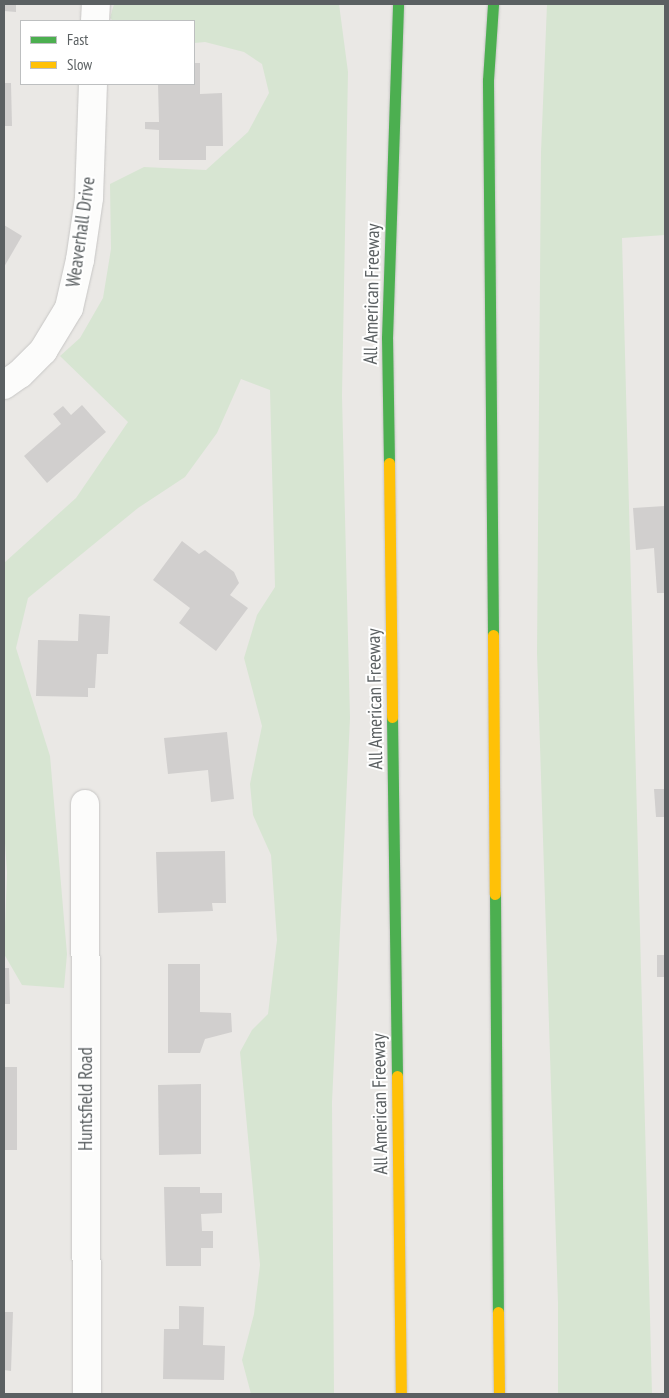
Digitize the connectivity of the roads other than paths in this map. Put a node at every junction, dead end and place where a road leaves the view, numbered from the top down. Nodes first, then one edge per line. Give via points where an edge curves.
1 (96, 4) edge
2 (398, 4) edge
3 (493, 4) edge
4 (95, 20) edge
5 (93, 85) edge
6 (4, 385) edge
7 (85, 804) dead end
8 (87, 1394) edge
9 (401, 1394) edge
10 (499, 1394) edge

1 - 4 street
2 - 9 highway, All American Freeway via 388,338
3 - 10 highway via 488,90
5 - 6 street, Weaverhall Drive via 89,198 69,308 42,351
7 - 8 street, Huntsfield Road

